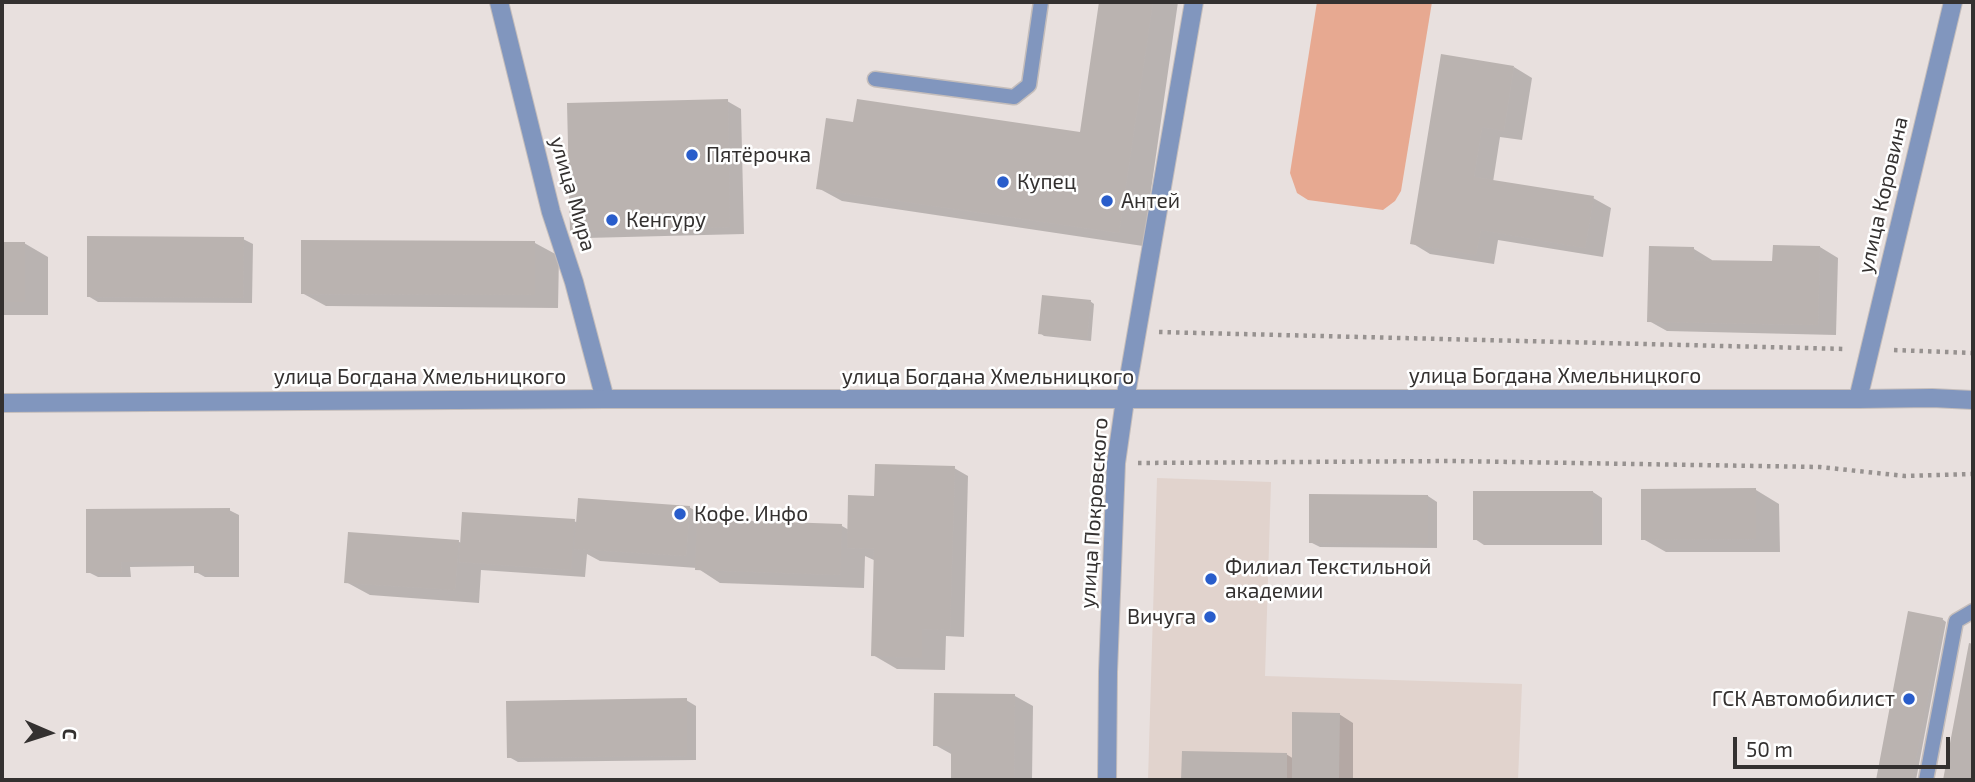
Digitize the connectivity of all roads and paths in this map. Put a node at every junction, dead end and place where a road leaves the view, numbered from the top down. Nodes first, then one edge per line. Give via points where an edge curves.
1 (499, 2) edge
2 (1041, 2) edge
3 (1194, 2) edge
4 (1953, 2) edge
5 (875, 79) dead end
6 (1136, 332) junction
7 (1870, 349) junction
8 (1973, 353) edge
9 (606, 399) junction
10 (1858, 399) junction
11 (1125, 400) junction
12 (1973, 400) edge
13 (2, 403) edge
14 (1116, 463) junction
15 (1973, 474) edge
16 (1973, 611) edge
17 (1107, 780) edge
18 (1926, 780) edge

1 - 9 street, улица Мира via 551,212
2 - 5 lane via 1030,85 1014,97
3 - 6 street, улица Покровского
4 - 7 street, улица Коровина
6 - 7 path
6 - 11 street, улица Покровского
7 - 8 path
7 - 10 street, улица Коровина
9 - 11 street, улица Богдана Хмельницкого
9 - 13 street, улица Богдана Хмельницкого
10 - 11 street, улица Богдана Хмельницкого
10 - 12 street, улица Богдана Хмельницкого
11 - 14 street, улица Покровского
14 - 15 path via 1452,461 1820,467 1905,476
14 - 17 street, улица Покровского
16 - 18 lane via 1956,621

